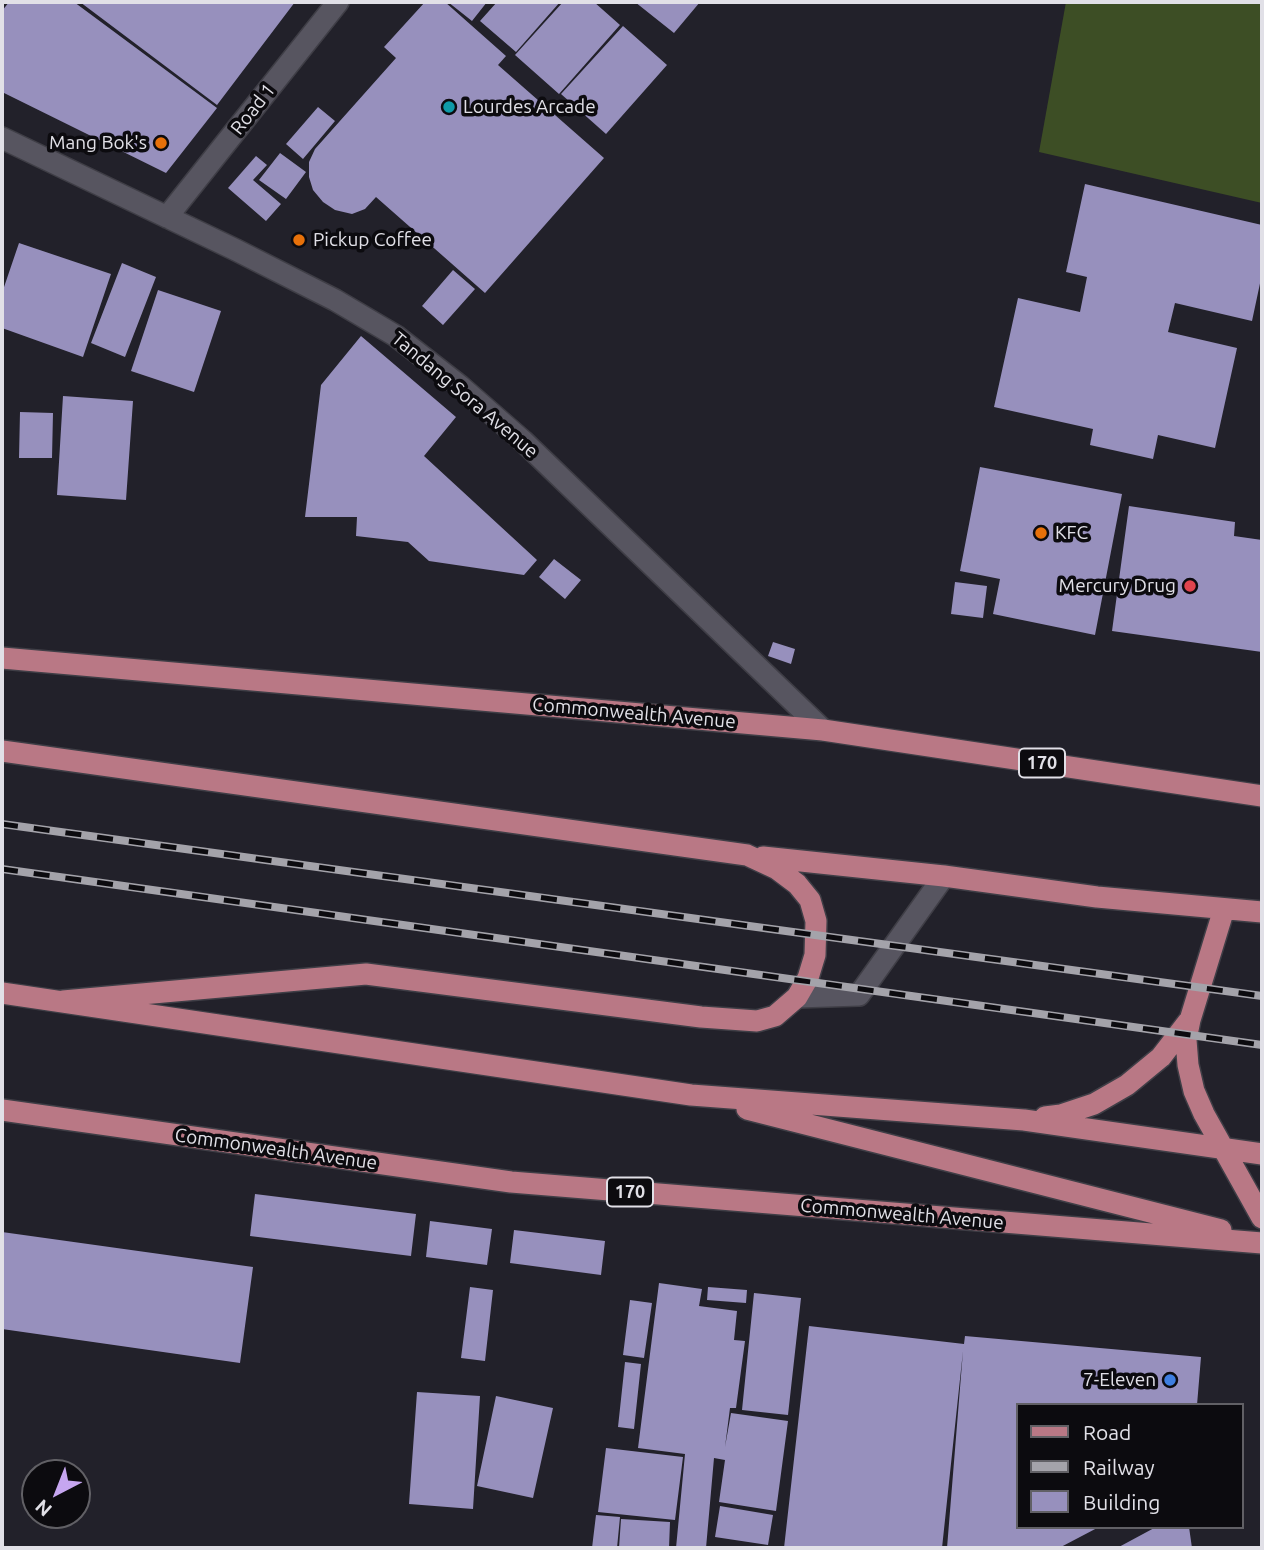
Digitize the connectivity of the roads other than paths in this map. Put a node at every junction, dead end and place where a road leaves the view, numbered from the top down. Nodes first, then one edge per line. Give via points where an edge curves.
1 (338, 2) edge
2 (2, 138) edge
3 (167, 217) junction
4 (2, 659) edge
5 (823, 730) junction
6 (2, 751) edge
7 (1262, 796) edge
8 (747, 855) junction
9 (944, 876) junction
10 (1224, 909) junction
11 (1262, 912) edge
12 (2, 993) edge
13 (797, 998) junction
14 (64, 1001) junction
15 (1190, 1020) junction
16 (1194, 1091) junction
17 (691, 1095) junction
18 (2, 1110) edge
19 (1024, 1120) junction
20 (1221, 1148) junction
21 (1256, 1153) edge
22 (1262, 1218) edge
23 (1262, 1242) edge

1 - 3 street, Road 1
2 - 3 street, Tandang Sora Avenue
3 - 5 street, Tandang Sora Avenue via 335,300 428,361 532,449
4 - 5 main road, Commonwealth Avenue / 170
5 - 7 main road, Commonwealth Avenue / 170
6 - 8 main road
8 - 9 main road
8 - 13 main road via 789,877 814,910 815,955
9 - 10 main road
9 - 13 street via 859,995
10 - 11 main road
10 - 15 main road
12 - 14 main road, Commonwealth Avenue / 170
13 - 14 main road via 775,1016 743,1021 366,974
14 - 17 main road, Commonwealth Avenue / 170
15 - 16 main road via 1187,1053
15 - 19 main road via 1161,1057 1127,1085 1077,1110
16 - 20 main road
16 - 21 main road via 1231,1136
17 - 19 main road, Commonwealth Avenue / 170
17 - 23 main road, Commonwealth Avenue / 170
18 - 23 main road, Commonwealth Avenue / 170 via 511,1182
19 - 20 main road, Commonwealth Avenue / 170
20 - 21 main road, Commonwealth Avenue / 170
20 - 22 main road

